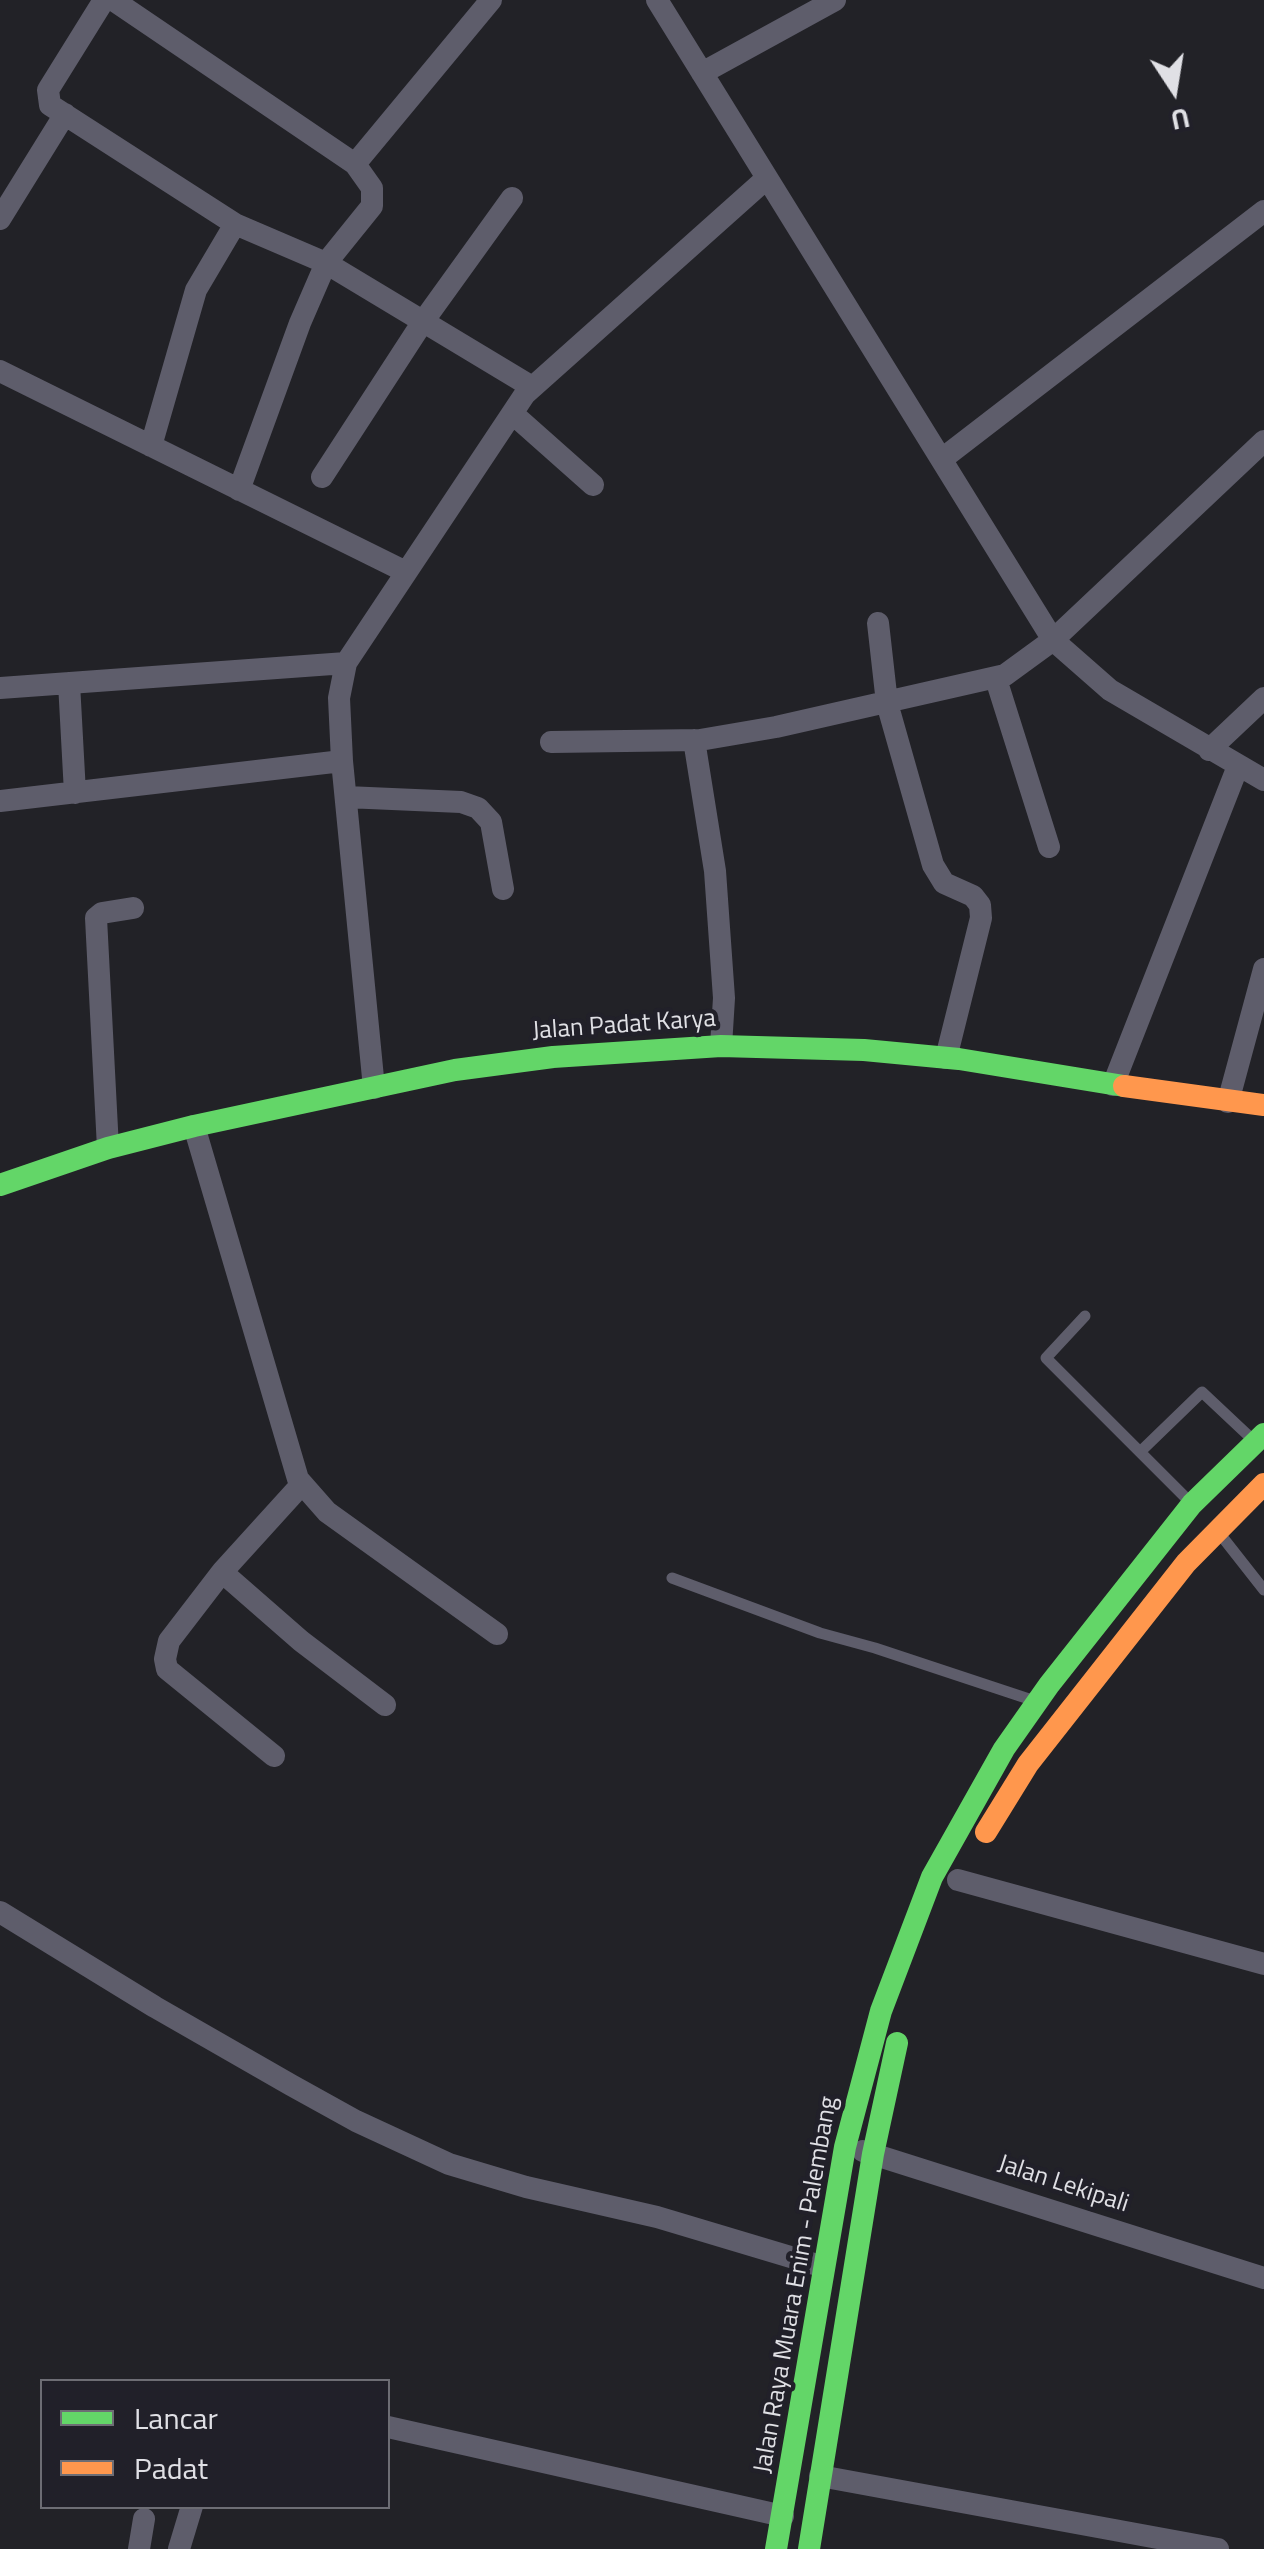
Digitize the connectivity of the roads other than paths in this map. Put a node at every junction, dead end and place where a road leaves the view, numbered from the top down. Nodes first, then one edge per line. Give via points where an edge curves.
1 (104, 0) edge
2 (113, 0) edge
3 (491, 0) edge
4 (657, 0) edge
5 (835, 0) edge
6 (702, 73) junction
7 (65, 114) junction
8 (355, 164) junction
9 (768, 178) junction
10 (512, 198) dead end
11 (1264, 211) edge
12 (0, 219) edge
13 (234, 224) junction
14 (326, 264) junction
15 (422, 323) junction
16 (0, 371) edge
17 (532, 387) junction
18 (513, 414) junction
19 (1264, 441) edge
20 (151, 446) junction
21 (942, 459) junction
22 (322, 477) dead end
23 (593, 485) dead end
24 (239, 490) junction
25 (406, 572) junction
26 (878, 623) dead end
27 (1053, 640) junction
28 (346, 662) junction
29 (996, 679) junction
30 (69, 683) junction
31 (0, 688) edge
32 (1264, 698) edge
33 (887, 703) junction
34 (694, 740) junction
35 (551, 742) dead end
36 (1209, 750) junction
37 (342, 762) junction
38 (1238, 766) junction
39 (1264, 780) edge
40 (75, 792) junction
41 (346, 797) junction
42 (0, 801) edge
43 (1049, 847) dead end
44 (503, 890) dead end
45 (133, 908) dead end
46 (1264, 969) edge
47 (722, 1046) junction
48 (946, 1058) junction
49 (1113, 1086) junction
50 (374, 1088) junction
51 (1228, 1102) junction
52 (1264, 1105) edge
53 (194, 1126) junction
54 (108, 1148) junction
55 (0, 1185) edge
56 (1085, 1316) dead end
57 (1260, 1438) edge
58 (1140, 1452) junction
59 (302, 1485) junction
60 (1263, 1487) edge
61 (1192, 1504) junction
62 (1218, 1531) junction
63 (222, 1572) junction
64 (672, 1578) dead end
65 (1262, 1583) edge
66 (497, 1634) dead end
67 (1038, 1702) junction
68 (385, 1704) dead end
69 (274, 1756) dead end
70 (959, 1880) junction
71 (0, 1912) edge
72 (1264, 1964) edge
73 (845, 2147) junction
74 (873, 2154) junction
75 (824, 2267) junction
76 (1264, 2278) edge
77 (390, 2428) edge
78 (820, 2476) junction
79 (191, 2509) edge
80 (784, 2516) junction
81 (144, 2519) dead end
82 (140, 2549) edge
83 (179, 2549) edge
84 (776, 2549) edge
85 (809, 2549) edge
86 (1218, 2549) edge

1 - 7 street via 48,90 50,105
2 - 8 street
3 - 8 street
4 - 6 street
5 - 6 street
6 - 9 street
7 - 12 street
7 - 13 street
8 - 14 street via 372,188 372,206
9 - 17 street
9 - 21 street
10 - 15 street
11 - 21 street
13 - 14 street
13 - 20 street via 196,290
14 - 15 street
14 - 24 street
15 - 17 street
15 - 22 street
16 - 20 street
17 - 18 street
18 - 23 street
18 - 25 street
19 - 27 street
20 - 24 street
21 - 27 street
24 - 25 street
25 - 28 street
26 - 33 street
27 - 29 street
27 - 36 street via 1110,690
28 - 30 street
28 - 37 street via 339,698
29 - 33 street
29 - 43 street
30 - 31 street
30 - 40 street
32 - 36 street
33 - 34 street
33 - 48 street via 938,877 980,905
34 - 35 street
34 - 47 street via 715,872
36 - 38 street
37 - 40 street
37 - 41 street
38 - 39 street
38 - 49 street
40 - 42 street
41 - 44 street via 478,808 491,822
41 - 50 street
45 - 54 street via 96,918
46 - 51 street
47 - 48 main road, Jalan Padat Karya
47 - 50 main road, Jalan Padat Karya via 502,1062
48 - 49 main road, Jalan Padat Karya
49 - 51 main road, Jalan Padat Karya
50 - 53 main road, Jalan Padat Karya
51 - 52 main road, Jalan Padat Karya
53 - 54 main road, Jalan Padat Karya
53 - 59 street
54 - 55 main road, Jalan Padat Karya
56 - 58 lane via 1046,1358
57 - 58 lane via 1202,1392
57 - 61 main road, Jalan Raya Muara Enim - Palembang
58 - 61 lane
59 - 63 street
59 - 66 street via 327,1512
60 - 62 main road, Jalan Raya Muara Enim - Palembang
61 - 62 lane
61 - 67 main road, Jalan Raya Muara Enim - Palembang
62 - 65 lane
62 - 70 main road, Jalan Raya Muara Enim - Palembang via 1186,1562 1028,1764
63 - 68 street
63 - 69 street via 169,1641 167,1669
64 - 67 lane
67 - 73 main road, Jalan Raya Muara Enim - Palembang via 932,1876 880,2011
70 - 72 street
70 - 74 main road, Jalan Raya Muara Enim - Palembang via 904,2009
71 - 75 street via 291,2085 449,2164
73 - 74 street, Jalan Lekipali
73 - 75 main road, Jalan Raya Muara Enim - Palembang
74 - 76 street, Jalan Lekipali
74 - 78 main road, Jalan Raya Muara Enim - Palembang
75 - 80 main road, Jalan Raya Muara Enim - Palembang
77 - 80 street
78 - 85 main road, Jalan Raya Muara Enim - Palembang
78 - 86 street
79 - 83 street
80 - 84 main road, Jalan Raya Muara Enim - Palembang
81 - 82 street

